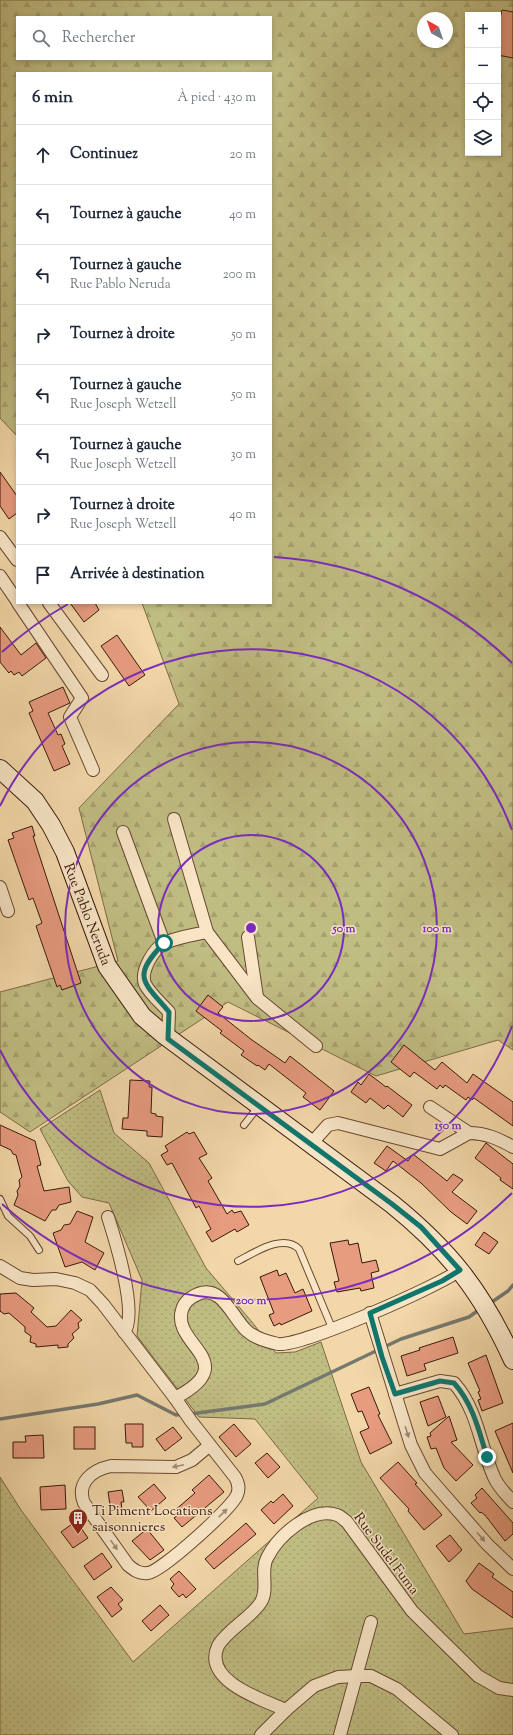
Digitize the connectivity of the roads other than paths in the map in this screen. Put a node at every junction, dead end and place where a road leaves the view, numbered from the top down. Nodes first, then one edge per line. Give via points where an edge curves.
1 (0, 537) edge
2 (16, 559) edge
3 (0, 576) edge
4 (16, 599) edge
5 (19, 604) edge
6 (50, 604) edge
7 (102, 675) dead end
8 (0, 769) edge
9 (93, 770) dead end
10 (174, 819) dead end
11 (123, 832) dead end
12 (0, 887) edge
13 (8, 911) dead end
14 (207, 932) junction
15 (248, 937) dead end
16 (164, 943) junction
17 (257, 998) junction
18 (168, 1039) junction
19 (316, 1046) dead end
20 (259, 1106) junction
21 (430, 1107) dead end
22 (244, 1125) dead end
23 (469, 1133) junction
24 (311, 1144) junction
25 (513, 1147) edge
26 (0, 1199) edge
27 (108, 1217) dead end
28 (39, 1250) dead end
29 (238, 1261) dead end
30 (0, 1266) edge
31 (460, 1270) junction
32 (370, 1313) junction
33 (332, 1328) junction
34 (124, 1332) junction
35 (513, 1360) edge
36 (395, 1394) junction
37 (177, 1402) junction
38 (210, 1445) junction
39 (513, 1502) edge
40 (513, 1569) edge
41 (371, 1622) dead end
42 (357, 1676) junction
43 (513, 1690) edge
44 (286, 1710) junction
45 (261, 1735) edge
46 (340, 1735) edge
47 (452, 1735) edge

1 - 2 street
3 - 4 street
5 - 9 street via 82,698 70,717
6 - 7 street
8 - 18 main road, Rue Pablo Neruda via 35,801 51,825 65,852 107,966 142,1016
10 - 14 street
11 - 16 street
12 - 13 street
14 - 16 street
14 - 17 street
15 - 17 street
16 - 18 street via 146,965 143,978 149,990 169,1012
17 - 19 street
18 - 20 main road, Rue Pablo Neruda
20 - 22 lane
20 - 24 main road, Rue Pablo Neruda
21 - 23 street
23 - 24 street via 440,1149 338,1123 328,1125
23 - 25 street via 492,1137
24 - 31 main road, Rue Pablo Neruda via 421,1227
26 - 28 lane via 8,1216 30,1236
27 - 34 street via 128,1298 128,1323
29 - 33 lane via 281,1243 295,1245 299,1249
30 - 34 street via 20,1278 56,1278 90,1290
31 - 32 street via 442,1281
31 - 35 main road, Rue Pablo Neruda via 486,1307
32 - 33 street
32 - 36 street
33 - 37 street via 298,1341 279,1344 261,1339 247,1331 218,1296 209,1292 200,1293 190,1298 183,1306 180,1318 183,1328 201,1353 205,1365 202,1379
34 - 37 street
36 - 39 street via 440,1381 454,1383 464,1394 474,1415 495,1478
36 -> 40 street via 414,1453 425,1473 487,1544
37 - 38 street
38 -> 38 street via 192,1460 176,1467 100,1468 84,1485 81,1495 84,1503 128,1565 137,1572 148,1573 158,1570 206,1530 232,1504 238,1493 238,1484
41 - 42 street
42 - 44 street via 338,1677 314,1686
42 - 46 street
42 - 47 street via 371,1676 396,1689
43 - 44 street, Rue Sudel Fuma via 499,1688 478,1676 412,1611 347,1522 338,1515 317,1514 300,1521 280,1539 266,1559 265,1590 261,1602 218,1646 216,1660 219,1670 236,1688
44 - 45 street

